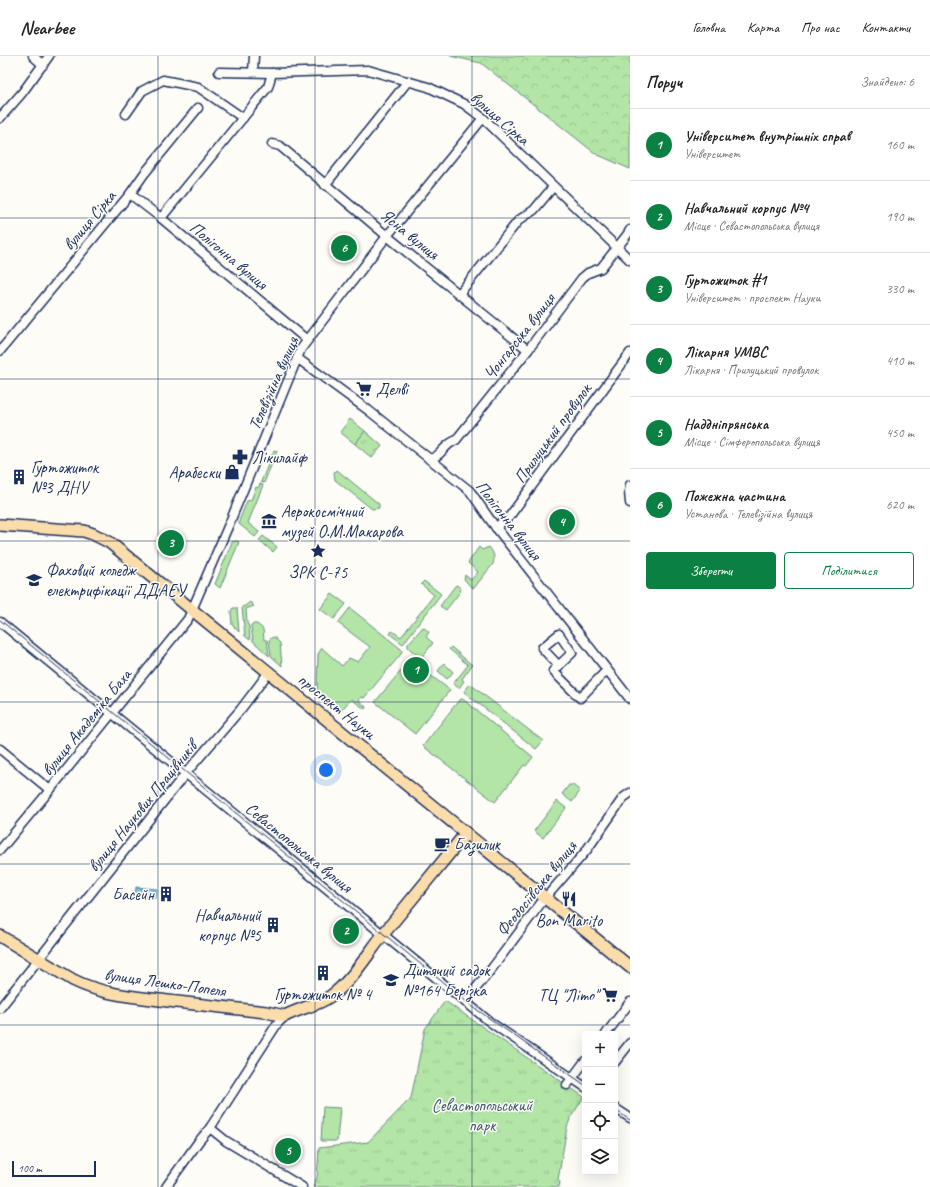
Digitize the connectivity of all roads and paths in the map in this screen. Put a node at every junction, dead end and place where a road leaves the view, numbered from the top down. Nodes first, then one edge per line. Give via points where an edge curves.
1 (33, 56) edge
2 (49, 56) edge
3 (254, 56) edge
4 (43, 65) junction
5 (218, 72) dead end
6 (253, 72) junction
7 (272, 73) junction
8 (408, 82) junction
9 (198, 108) dead end
10 (126, 114) dead end
11 (0, 118) edge
12 (243, 118) junction
13 (483, 118) junction
14 (272, 144) dead end
15 (325, 185) junction
16 (554, 187) junction
17 (130, 194) junction
18 (161, 218) junction
19 (630, 230) edge
20 (388, 236) junction
21 (617, 248) junction
22 (630, 260) edge
23 (459, 294) junction
24 (307, 340) junction
25 (528, 350) junction
26 (0, 351) edge
27 (630, 353) edge
28 (297, 358) junction
29 (430, 459) junction
30 (630, 485) edge
31 (630, 503) edge
32 (0, 525) edge
33 (496, 528) junction
34 (192, 610) junction
35 (0, 622) edge
36 (559, 666) dead end
37 (607, 670) junction
38 (269, 672) junction
39 (630, 699) edge
40 (112, 713) junction
41 (0, 749) edge
42 (186, 773) junction
43 (50, 790) junction
44 (630, 793) edge
45 (466, 833) junction
46 (0, 850) edge
47 (546, 898) junction
48 (383, 935) junction
49 (0, 936) edge
50 (39, 959) junction
51 (630, 967) edge
52 (465, 1002) junction
53 (630, 1002) edge
54 (0, 1008) edge
55 (285, 1016) junction
56 (608, 1031) edge
57 (630, 1043) edge
58 (618, 1058) edge
59 (582, 1065) edge
60 (570, 1082) junction
61 (582, 1086) edge
62 (618, 1110) edge
63 (630, 1118) edge
64 (210, 1128) junction
65 (291, 1184) edge
66 (166, 1187) edge
67 (302, 1187) edge

1 - 4 street
2 - 4 street
3 - 6 street
4 - 11 street
5 - 6 street, вулиця Сірка
6 - 7 street, вулиця Сірка
7 - 8 street, вулиця Сірка via 368,70
7 - 12 street via 268,87
8 - 13 street, вулиця Сірка via 428,87 464,104
8 - 15 street
9 - 17 street, вулиця Сірка
10 - 12 street via 142,91 163,80 198,87
12 - 18 street
13 - 16 street, вулиця Сірка
13 - 20 street, Телевізійна вулиця
14 - 15 street, Ясна вулиця via 280,146
15 - 20 street, Ясна вулиця
16 - 21 street, вулиця Сірка
16 - 23 street via 534,210 519,220
17 - 18 street, Полігонна вулиця
17 - 26 street, вулиця Сірка
18 - 24 street, Полігонна вулиця
19 - 21 street, Чонгарська вулиця
20 - 23 street, Ясна вулиця
20 - 24 street, Телевізійна вулиця
21 - 22 street, вулиця Сірка
21 - 25 street, Чонгарська вулиця via 601,268 582,278
23 - 25 street, Ясна вулиця
24 - 28 street, Телевізійна вулиця
25 - 29 street, Чонгарська вулиця via 456,440 435,458
27 - 33 street, Прилуцький провулок via 510,517
28 - 29 street, Полігонна вулиця
28 - 34 street, Телевізійна вулиця
29 - 33 street, Полігонна вулиця via 470,491
30 - 31 street
32 - 34 main road, проспект Науки via 84,531 97,536 109,542
33 - 37 street, Полігонна вулиця
34 - 38 main road, проспект Науки
34 - 40 street, вулиця Академіка Баха via 184,625
35 - 40 street, Севастопольська вулиця
36 - 37 street via 553,671 580,698
37 - 39 street, Полігонна вулиця
38 - 42 street, вулиця Наукових Працівників
38 - 45 main road, проспект Науки
40 - 42 street, Севастопольська вулиця
40 - 43 street, вулиця Академіка Баха
41 - 43 street
42 - 48 street, Севастопольська вулиця
42 - 50 street, вулиця Наукових Працівників
43 - 46 street, вулиця Академіка Баха
44 - 47 street, Феодосіївська вулиця via 623,798 586,851
45 - 47 main road, проспект Науки
45 - 48 main road
47 - 51 main road, проспект Науки
47 - 52 street, Феодосіївська вулиця
48 - 52 street, Севастопольська вулиця
48 - 55 main road via 337,991 327,999
49 - 50 main road, вулиця Лешко-Попеля
50 - 54 street
50 - 55 main road, вулиця Лешко-Попеля via 84,985 102,992
52 - 60 street, Севастопольська вулиця
53 - 56 street
55 - 64 street via 277,1024
57 - 58 street
59 - 60 street
60 - 61 street, Севастопольська вулиця
62 - 63 street
64 - 65 street
64 - 66 street
65 - 67 street

